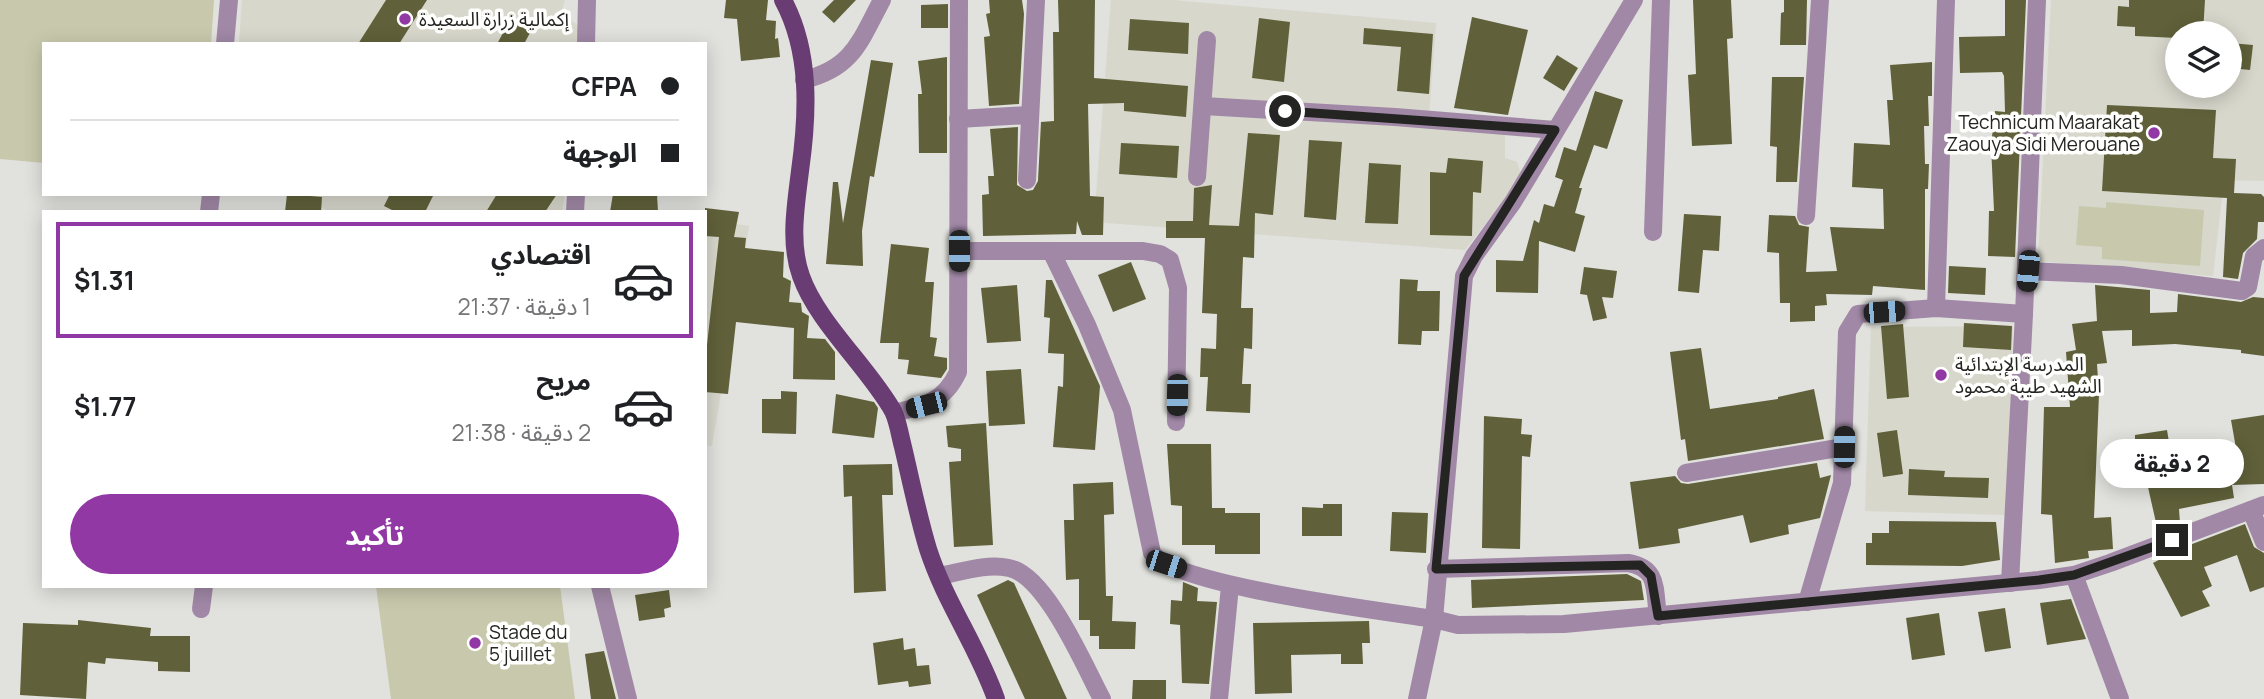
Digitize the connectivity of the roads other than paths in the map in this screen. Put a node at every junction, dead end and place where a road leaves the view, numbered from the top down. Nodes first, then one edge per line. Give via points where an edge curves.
1 (229, 0) edge
2 (587, 0) edge
3 (783, 0) edge
4 (883, 0) edge
5 (959, 0) edge
6 (1036, 0) edge
7 (1634, 0) edge
8 (1661, 0) edge
9 (1820, 0) edge
10 (1947, 0) edge
11 (2037, 0) edge
12 (1207, 40) dead end
13 (225, 42) edge
14 (586, 42) edge
15 (804, 80) junction
16 (1203, 106) junction
17 (1028, 115) junction
18 (958, 119) junction
19 (1555, 130) junction
20 (1197, 177) dead end
21 (1027, 180) dead end
22 (1806, 216) dead end
23 (1653, 232) dead end
24 (2264, 248) edge
25 (959, 251) junction
26 (1051, 251) junction
27 (2028, 271) junction
28 (1936, 308) junction
29 (2024, 313) junction
30 (894, 413) junction
31 (1176, 422) dead end
32 (1844, 447) junction
33 (1686, 473) dead end
34 (2257, 507) edge
35 (2264, 541) edge
36 (1436, 569) junction
37 (2074, 575) junction
38 (939, 576) junction
39 (2010, 583) junction
40 (1230, 586) junction
41 (204, 588) edge
42 (600, 588) edge
43 (1807, 602) junction
44 (201, 609) dead end
45 (1658, 616) junction
46 (1434, 619) junction
47 (628, 699) edge
48 (996, 699) edge
49 (1102, 699) edge
50 (1219, 699) edge
51 (1417, 699) edge
52 (2120, 699) edge

1 - 13 street
2 - 14 street
3 - 15 main road via 793,19
4 - 15 street via 858,45 838,68
5 - 18 street
6 - 17 street
7 - 19 street
8 - 23 street
9 - 22 street
10 - 28 street
11 - 27 street
12 - 16 street
15 - 30 main road via 805,136 795,247 800,275 811,299
16 - 19 street
16 - 20 street
17 - 18 street
17 - 21 street
18 - 25 street
19 - 36 street via 1464,276
24 - 27 street via 2254,256 2248,287 2242,291 2121,275
25 - 26 street
25 - 30 street via 958,372 942,398
26 - 31 street via 1143,251 1170,260 1178,288
26 - 40 street via 1122,410 1152,553 1166,564
27 - 29 street
28 - 29 street
28 - 32 street via 1858,314 1851,322
29 - 39 street
30 - 38 main road
32 - 33 street
32 - 43 street via 1836,509
34 - 35 street
34 - 37 street
36 - 45 street via 1640,565 1651,576
36 - 46 street
37 - 39 street
37 - 52 street
38 - 48 main road
38 - 49 street via 983,567 1023,573 1057,616
39 - 43 street
40 - 46 street
40 - 50 street
41 - 44 street
42 - 47 street
43 - 45 street
45 - 46 street via 1489,626
46 - 51 street

